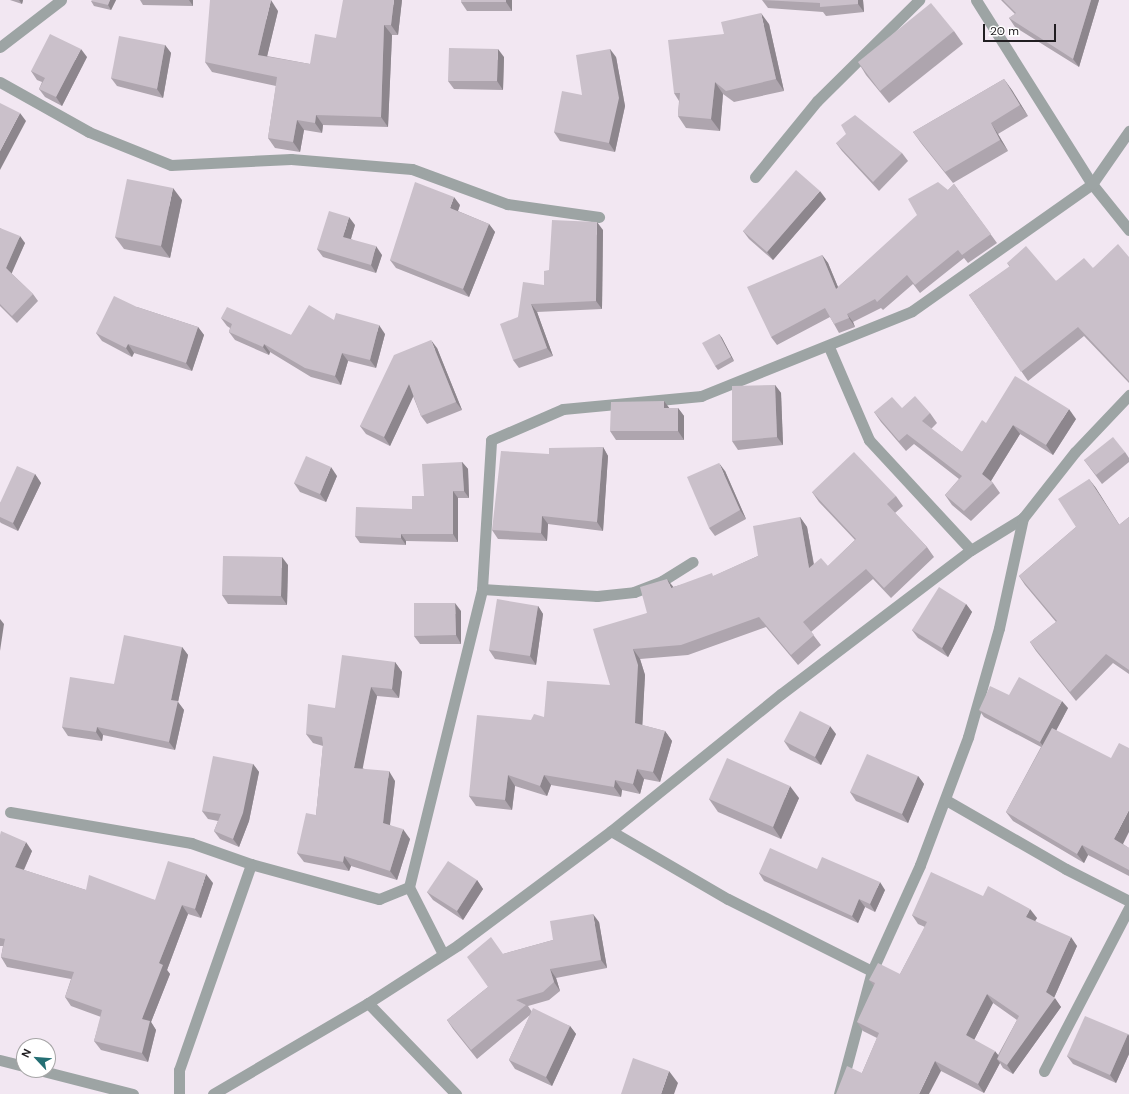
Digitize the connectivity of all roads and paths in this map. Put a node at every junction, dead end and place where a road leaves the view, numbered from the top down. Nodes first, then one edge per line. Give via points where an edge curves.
1 (61, 0) edge
2 (918, 0) edge
3 (976, 0) edge
4 (0, 48) edge
5 (0, 82) edge
6 (1129, 131) edge
7 (755, 177) dead end
8 (1092, 184) junction
9 (599, 217) dead end
10 (1129, 230) edge
11 (829, 347) junction
12 (1129, 395) edge
13 (1023, 518) junction
14 (970, 550) junction
15 (692, 562) dead end
16 (482, 589) junction
17 (946, 800) junction
18 (10, 812) dead end
19 (611, 831) junction
20 (251, 864) junction
21 (409, 887) junction
22 (1129, 901) edge
23 (1129, 908) edge
24 (444, 954) junction
25 (872, 970) junction
26 (368, 1003) junction
27 (0, 1060) edge
28 (16, 1064) edge
29 (1044, 1071) dead end
30 (56, 1074) edge
31 (133, 1094) edge
32 (179, 1094) edge
33 (213, 1094) edge
34 (456, 1094) edge
35 (839, 1094) edge

1 - 4 street
2 - 7 street via 817,101
3 - 8 street
5 - 9 street via 88,132 171,165 291,159 412,169 507,204
6 - 8 street
8 - 10 street
8 - 11 street via 912,311
11 - 14 street via 869,440
11 - 16 street via 701,396 563,409 491,440
12 - 13 street via 1075,452
13 - 14 street
13 - 17 street via 999,628 968,736
14 - 19 street via 781,694
15 - 16 street via 662,581 634,592 597,596
16 - 21 street
17 - 22 street
17 - 25 street
18 - 20 street via 191,843
19 - 24 street
19 - 25 street via 728,899
20 - 21 street via 379,899
20 - 32 street via 179,1070
21 - 24 street
23 - 29 street
24 - 26 street
25 - 35 street
26 - 33 street
26 - 34 street
27 - 28 street
30 - 31 street

